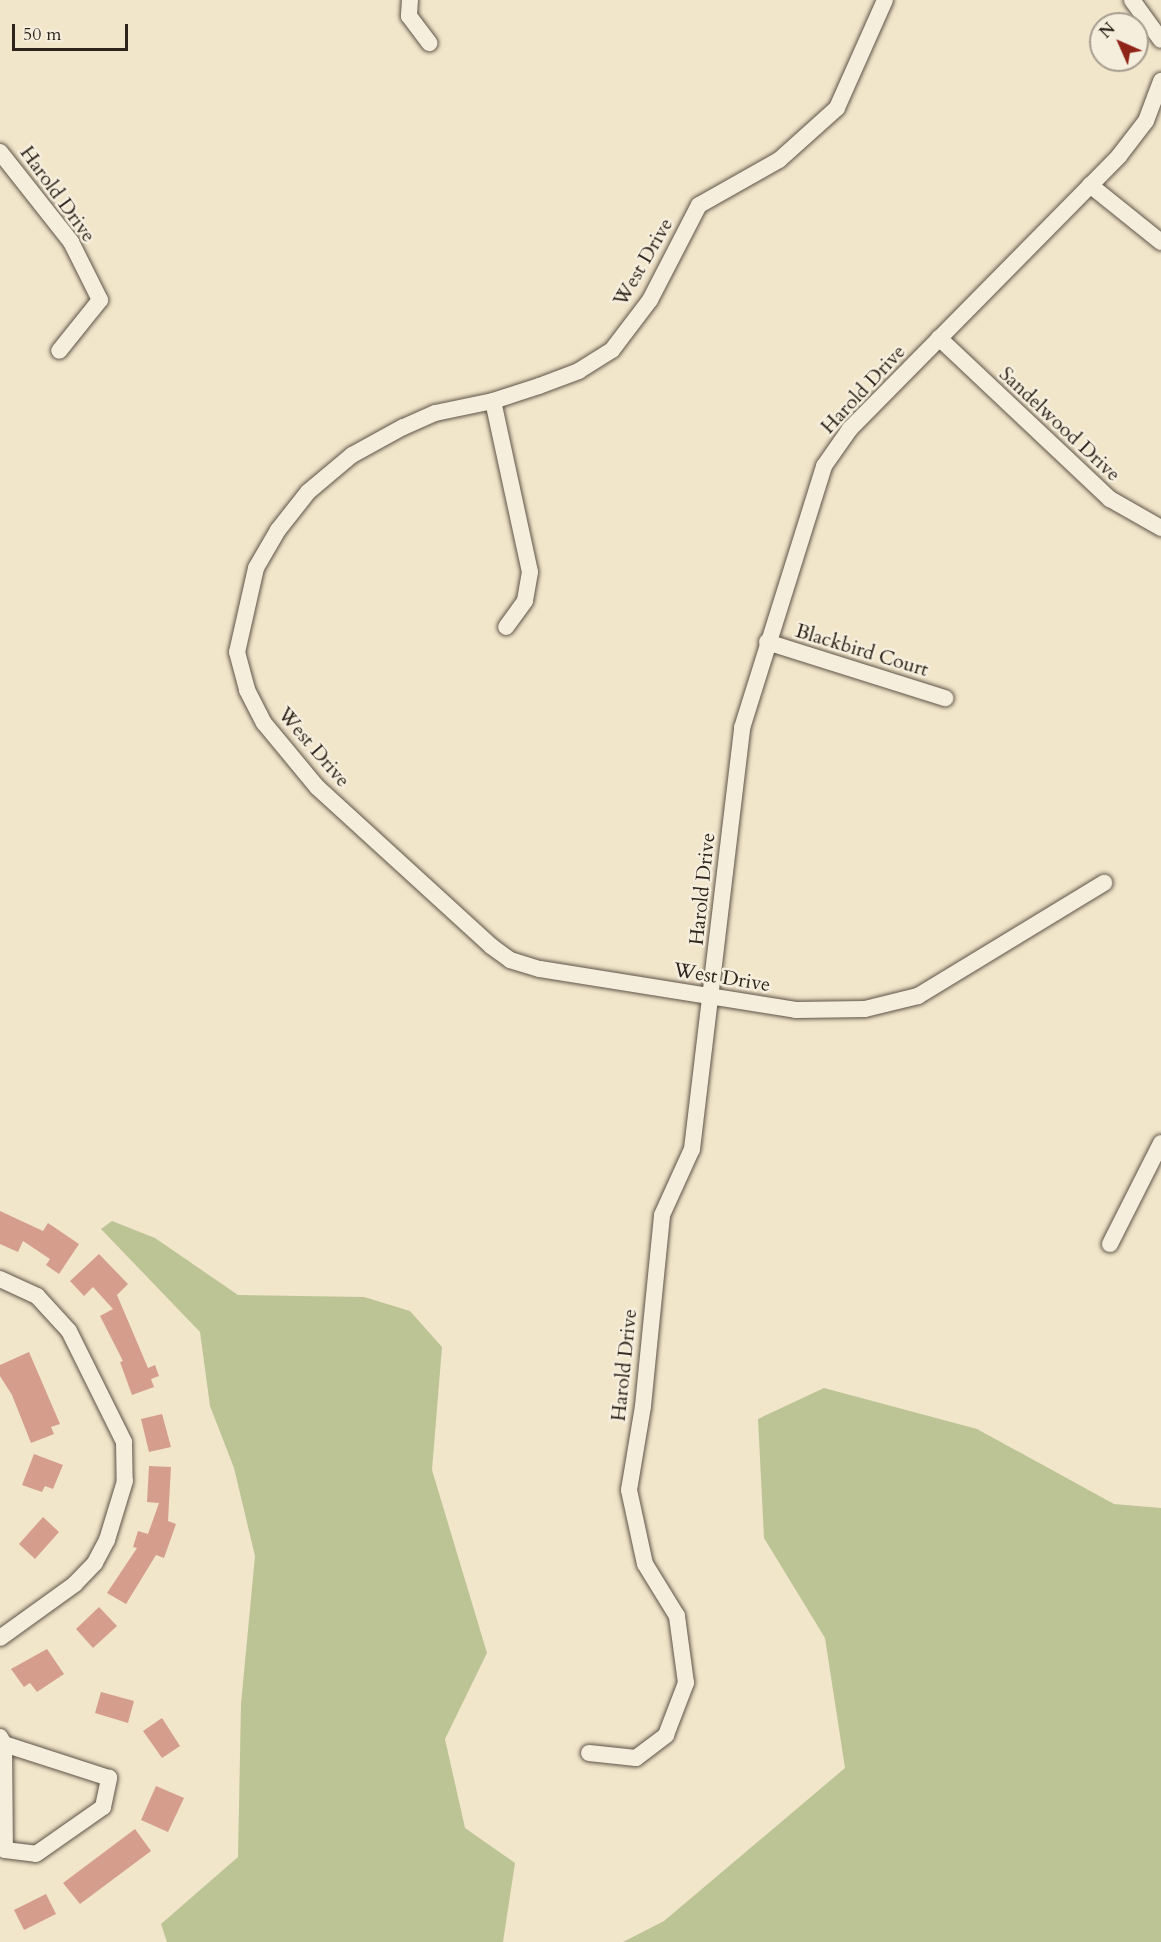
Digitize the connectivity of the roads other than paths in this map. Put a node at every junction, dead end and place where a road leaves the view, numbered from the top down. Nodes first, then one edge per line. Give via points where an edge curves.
1 (410, 0) edge
2 (885, 0) edge
3 (1132, 0) edge
4 (1161, 40) edge
5 (429, 44) dead end
6 (1161, 81) edge
7 (0, 152) edge
8 (1090, 185) junction
9 (1161, 242) edge
10 (939, 338) junction
11 (59, 351) dead end
12 (493, 401) junction
13 (1161, 528) edge
14 (506, 627) dead end
15 (767, 642) junction
16 (945, 698) dead end
17 (1104, 883) dead end
18 (712, 997) junction
19 (1160, 1150) edge
20 (1110, 1244) dead end
21 (0, 1279) edge
22 (0, 1638) edge
23 (2, 1741) edge
24 (589, 1753) dead end

1 - 5 street via 409,16
2 - 12 street, West Drive via 837,108 779,160 699,206 650,300 612,350 579,371
3 - 4 street
6 - 8 street, Harold Drive via 1146,121
7 - 11 street, Harold Drive via 70,242 100,300
8 - 9 street
8 - 10 street, Harold Drive
10 - 13 street, Sandelwood Drive via 1110,499
10 - 15 street, Harold Drive via 850,429 824,466
12 - 14 street via 530,572 525,602
12 - 18 street, West Drive via 435,413 403,427 352,455 308,492 278,530 256,568 237,652 247,690 264,723 317,787 510,960 540,969
15 - 16 street, Blackbird Court
15 - 18 street, Harold Drive via 742,728
17 - 18 street, West Drive via 918,996 838,1011 796,1010
18 - 24 street, Harold Drive via 692,1149 662,1215 643,1406 629,1490 645,1564 677,1616 686,1683 666,1736 636,1758
19 - 20 street
21 - 22 street via 37,1296 69,1331 124,1442 125,1481 107,1540 95,1563 75,1584
23 - 23 street via 109,1778 103,1807 36,1854 5,1850

